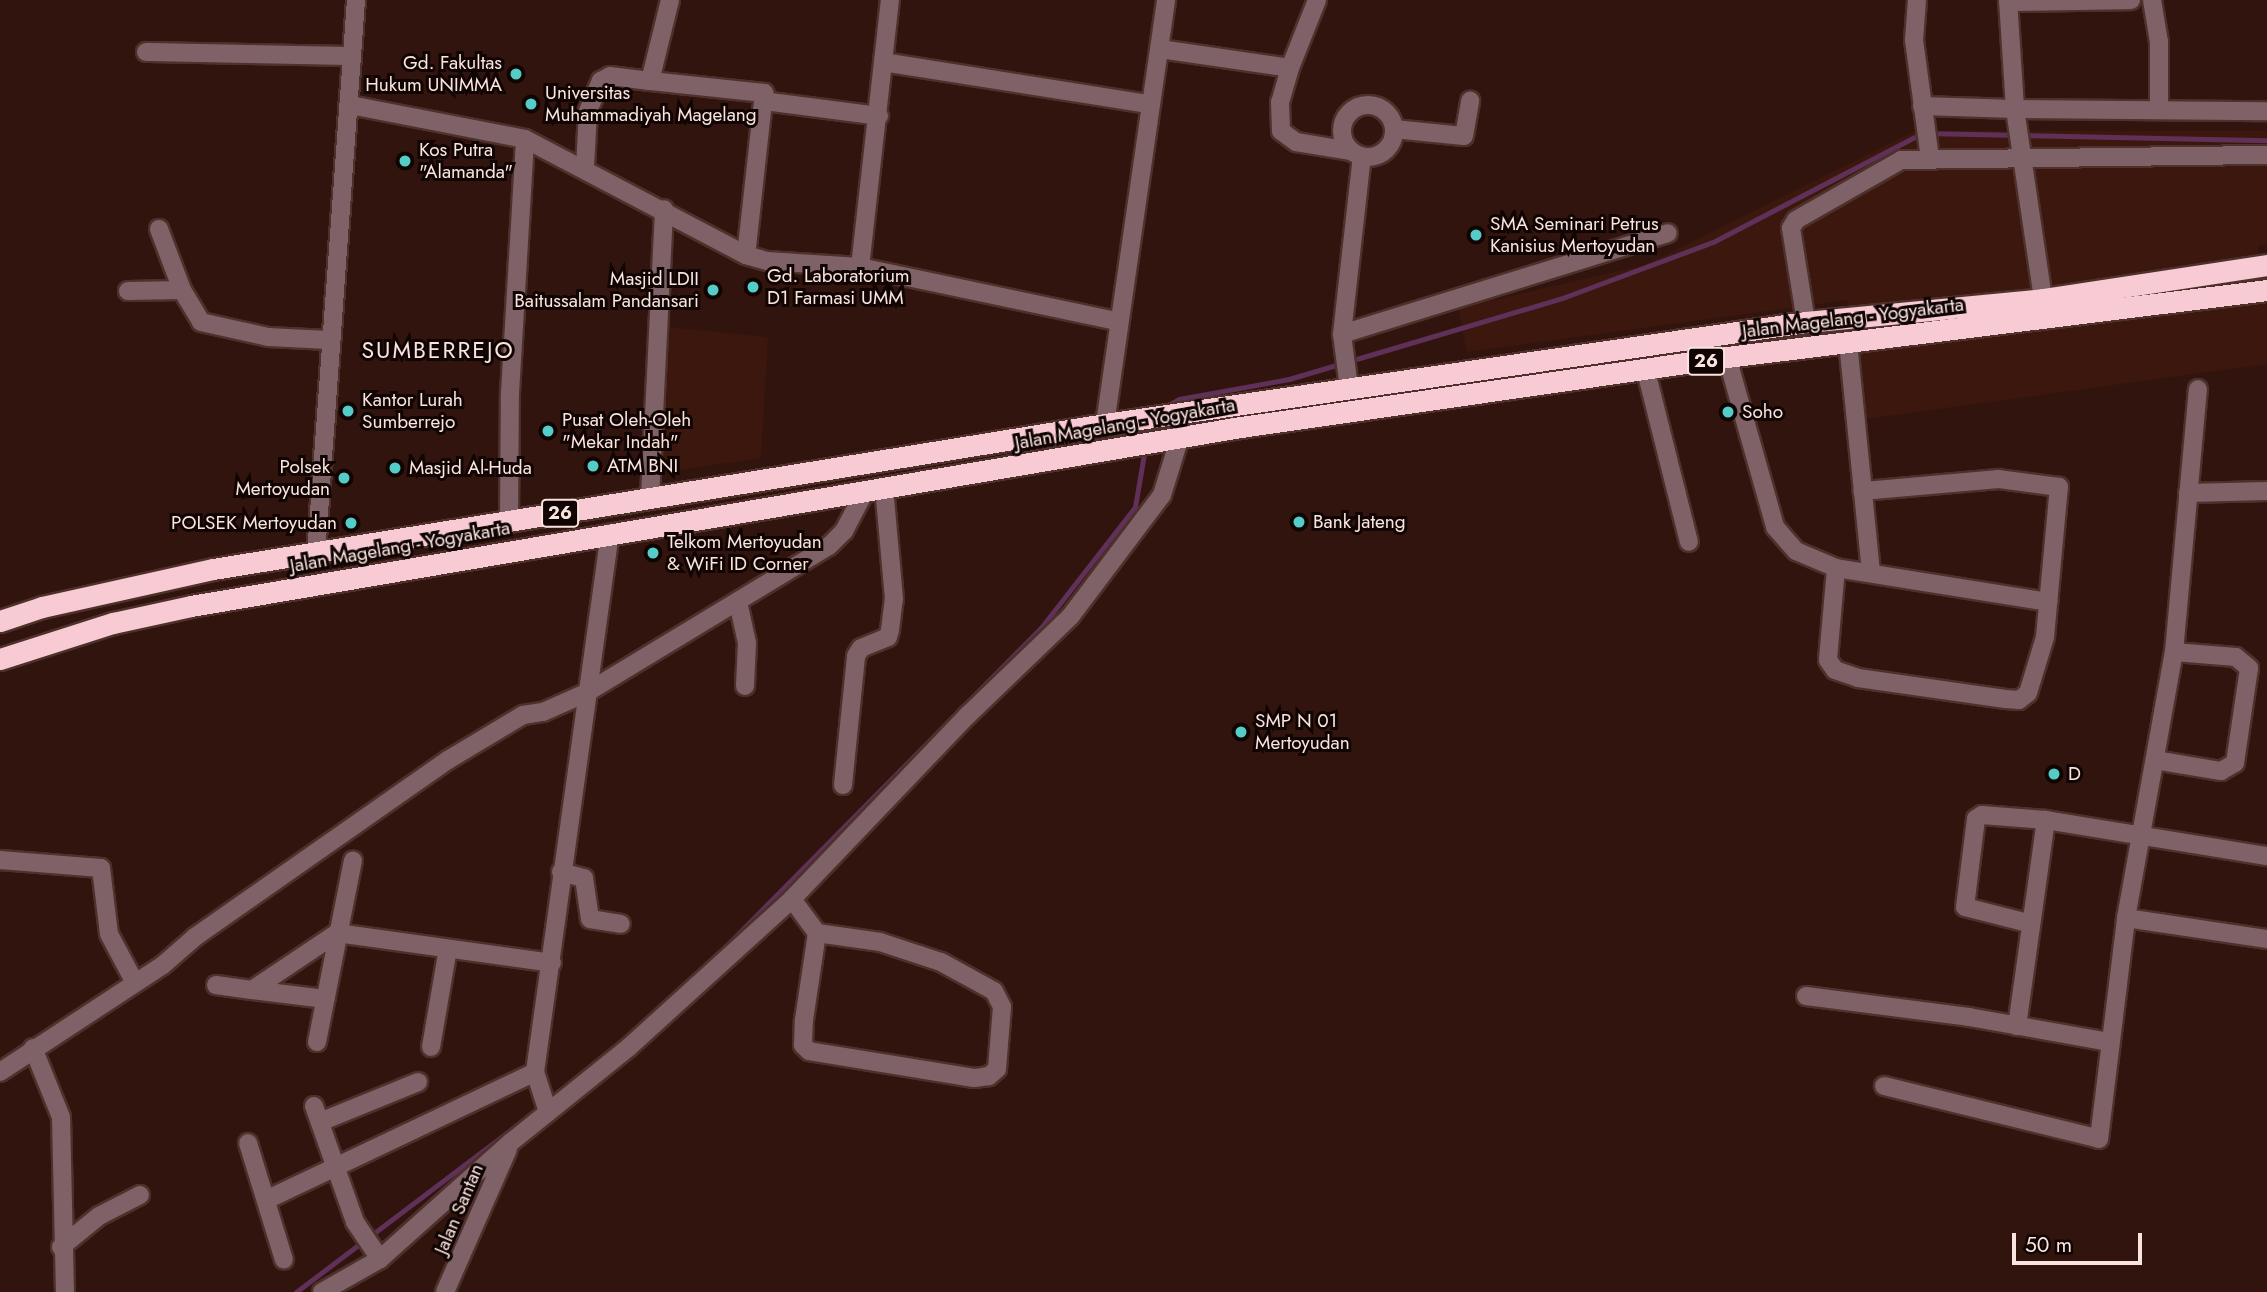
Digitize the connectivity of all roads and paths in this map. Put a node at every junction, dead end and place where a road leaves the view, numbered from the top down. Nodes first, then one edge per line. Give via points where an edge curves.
1 (356, 0) edge
2 (670, 0) edge
3 (890, 0) edge
4 (1166, 0) edge
5 (1317, 0) edge
6 (1917, 0) edge
7 (2131, 0) edge
8 (2152, 0) edge
9 (2008, 1) edge
10 (1160, 49) junction
11 (146, 52) dead end
12 (352, 56) junction
13 (883, 62) junction
14 (1290, 68) junction
15 (650, 81) junction
16 (764, 101) junction
17 (1470, 101) dead end
18 (1149, 104) junction
19 (350, 105) junction
20 (2159, 108) junction
21 (1922, 109) junction
22 (2267, 111) edge
23 (879, 116) junction
24 (1394, 129) junction
25 (2017, 133) junction
26 (524, 139) junction
27 (1357, 153) junction
28 (2267, 155) edge
29 (1930, 159) junction
30 (585, 167) junction
31 (664, 209) junction
32 (159, 229) dead end
33 (1668, 233) dead end
34 (746, 255) junction
35 (2267, 265) edge
36 (860, 267) junction
37 (182, 290) junction
38 (2267, 290) edge
39 (128, 291) dead end
40 (2043, 299) junction
41 (1117, 321) junction
42 (1806, 322) junction
43 (328, 340) junction
44 (1343, 342) junction
45 (1848, 342) junction
46 (1727, 357) junction
47 (1646, 371) junction
48 (1348, 382) junction
49 (2197, 389) dead end
50 (1410, 390) junction
51 (1114, 423) junction
52 (1179, 440) junction
53 (875, 489) junction
54 (1863, 491) junction
55 (2267, 491) edge
56 (2188, 493) junction
57 (650, 498) junction
58 (509, 522) junction
59 (611, 533) junction
60 (405, 537) junction
61 (1689, 542) dead end
62 (316, 554) junction
63 (1836, 568) junction
64 (404, 569) junction
65 (1871, 573) junction
66 (738, 602) junction
67 (2048, 602) junction
68 (0, 621) edge
69 (2174, 652) junction
70 (0, 659) edge
71 (745, 686) dead end
72 (586, 693) junction
73 (2155, 760) junction
74 (843, 785) dead end
75 (2046, 820) junction
76 (2143, 836) junction
77 (2267, 856) edge
78 (0, 860) edge
79 (354, 861) dead end
80 (561, 872) junction
81 (792, 898) junction
82 (2126, 918) junction
83 (2028, 923) junction
84 (621, 924) dead end
85 (337, 933) junction
86 (817, 933) junction
87 (2267, 939) edge
88 (448, 949) junction
89 (552, 963) junction
90 (135, 983) junction
91 (216, 985) dead end
92 (252, 990) junction
93 (1807, 996) dead end
94 (325, 999) junction
95 (2017, 1026) junction
96 (317, 1042) dead end
97 (2110, 1042) junction
98 (431, 1047) dead end
99 (33, 1048) junction
100 (0, 1072) edge
101 (536, 1078) junction
102 (418, 1082) dead end
103 (1884, 1086) dead end
104 (546, 1109) junction
105 (511, 1142) junction
106 (248, 1143) dead end
107 (339, 1166) junction
108 (140, 1195) dead end
109 (266, 1200) junction
110 (61, 1247) junction
111 (380, 1259) junction
112 (284, 1260) dead end
113 (65, 1292) edge
114 (322, 1292) edge
115 (445, 1292) edge

1 - 12 street
2 - 15 street
3 - 13 street
4 - 10 street
5 - 14 street
6 - 21 street via 1914,40
7 - 9 street
8 - 20 street via 2159,42
9 - 25 street
10 - 14 street
10 - 18 street
11 - 12 street
12 - 19 street
13 - 18 street
13 - 23 street
14 - 27 street via 1280,102 1281,131 1296,142
15 - 16 street via 764,93
15 - 30 street via 610,76 600,81 588,111
16 - 23 street
16 - 34 street
17 - 24 street via 1464,136
18 - 41 street
19 - 26 street
19 - 43 street
20 - 22 street
20 - 25 street
21 - 25 street
21 - 29 street
23 - 36 street
24 - 27 street via 1388,147 1372,157
24 - 27 street via 1390,116 1379,107 1357,107 1346,116 1342,128
25 - 28 street
25 - 29 street
25 - 40 street
26 - 30 street
26 - 58 street via 510,393
27 - 44 street
29 - 42 street via 1901,160 1796,220 1791,228
30 - 31 street
31 - 34 street
31 - 57 street
32 - 37 street
33 - 44 street
34 - 36 street via 766,261
35 - 40 highway, Jalan Magelang - Yogyakarta / 26
36 - 41 street
37 - 39 street
37 - 43 street via 197,317 207,324 268,337
38 - 45 highway, Jalan Magelang - Yogyakarta / 26
40 - 42 highway, Jalan Magelang - Yogyakarta / 26
41 - 51 street
42 - 50 highway, Jalan Magelang - Yogyakarta / 26
43 - 62 street
44 - 48 street
45 - 46 highway, Jalan Magelang - Yogyakarta / 26
45 - 54 street
46 - 47 highway, Jalan Magelang - Yogyakarta / 26
46 - 63 street via 1775,527 1796,551
47 - 50 highway, Jalan Magelang - Yogyakarta / 26
47 - 61 street
48 - 50 highway, Jalan Magelang - Yogyakarta / 26
48 - 51 highway, Jalan Magelang - Yogyakarta / 26
49 - 56 street
50 - 52 highway, Jalan Magelang - Yogyakarta / 26
51 - 57 highway, Jalan Magelang - Yogyakarta / 26
52 - 53 highway, Jalan Magelang - Yogyakarta / 26
52 - 81 street via 1162,495 1070,617 968,715
53 - 59 highway, Jalan Magelang - Yogyakarta / 26
53 - 66 street via 829,546
53 - 74 street via 894,598 888,637 861,648 856,656
54 - 65 street
54 - 67 street via 1998,480 2055,484 2060,494
55 - 56 street
56 - 69 street
57 - 58 highway, Jalan Magelang - Yogyakarta / 26
58 - 60 highway, Jalan Magelang - Yogyakarta / 26
59 - 64 highway, Jalan Magelang - Yogyakarta / 26
59 - 72 street
60 - 62 highway, Jalan Magelang - Yogyakarta / 26
60 - 64 highway
62 - 68 highway, Jalan Magelang - Yogyakarta / 26 via 127,588
63 - 65 street
63 - 67 street via 1828,660 1835,670 1857,678 2019,700 2034,679
64 - 70 highway, Jalan Magelang - Yogyakarta / 26 via 113,622
65 - 67 street
66 - 71 street via 747,643
66 - 72 street
69 - 73 street
69 - 73 street via 2236,657 2249,668 2235,763 2221,771
72 - 80 street
72 - 90 street via 543,712 523,715 448,760
73 - 76 street
75 - 76 street
75 - 83 street
75 - 83 street via 1982,815 1976,819 1965,907
76 - 77 street
76 - 82 street
78 - 90 street via 101,868 109,934
79 - 85 street
80 - 84 street via 584,878 590,919
80 - 89 street
81 - 86 street
81 - 104 street via 629,1047
82 - 87 street
82 - 97 street
83 - 95 street
85 - 88 street
85 - 92 street
85 - 94 street
86 - 86 street via 804,1020 803,1045 809,1051 974,1078 989,1076 997,1069 1002,1007 994,991 880,942
88 - 89 street
88 - 98 street
89 - 101 street
90 - 99 street
91 - 92 street
92 - 94 street
93 - 95 street
94 - 96 street
95 - 97 street
97 - 103 street via 2096,1140
99 - 100 street
99 - 110 street via 61,1117
101 - 104 street
101 - 107 street
102 - 107 street via 317,1114
104 - 105 street
105 - 111 street
105 - 115 street, Jalan Santan
106 - 109 street
107 - 109 street
107 - 111 street via 355,1222
108 - 110 street via 99,1216
109 - 112 street
110 - 113 street
111 - 114 street

